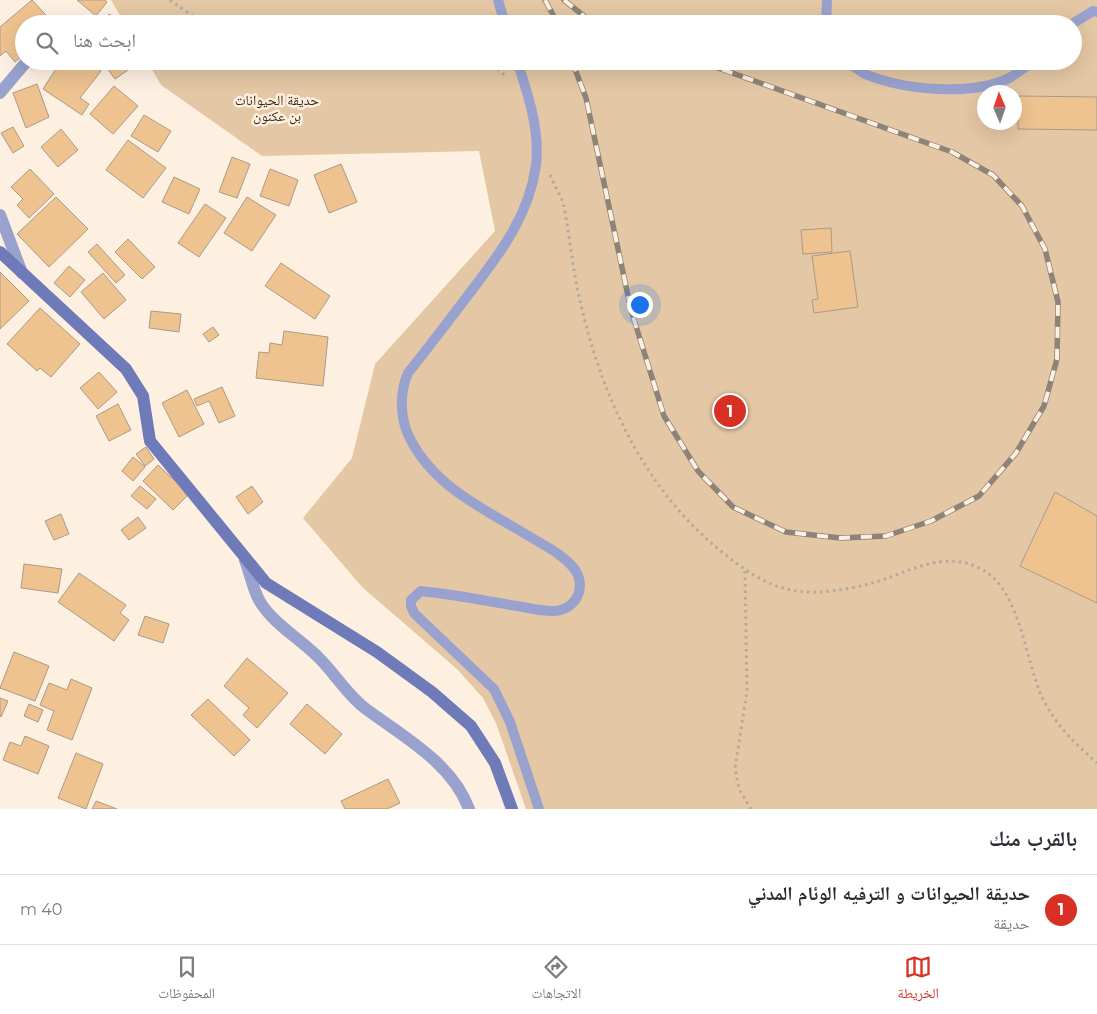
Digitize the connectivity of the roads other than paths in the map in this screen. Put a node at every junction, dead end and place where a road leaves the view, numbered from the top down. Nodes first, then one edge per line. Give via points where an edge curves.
1 (498, 0) edge
2 (827, 0) edge
3 (1097, 12) edge
4 (502, 15) edge
5 (826, 15) edge
6 (1082, 16) edge
7 (19, 70) edge
8 (520, 70) edge
9 (859, 70) edge
10 (1021, 70) edge
11 (0, 93) edge
12 (0, 215) edge
13 (0, 252) edge
14 (22, 273) junction
15 (245, 560) junction
16 (469, 809) edge
17 (512, 809) edge
18 (539, 809) edge

1 - 4 lane
2 - 5 lane
3 - 6 lane
7 - 11 street
8 - 18 lane via 533,115 536,149 536,165 525,207 500,253 408,374 404,382 402,407 404,424 411,440 429,468 448,487 555,551 572,566 581,584 576,601 560,610 421,590 411,600 414,613 494,688 510,722
9 - 10 lane via 908,85 957,90 984,86
12 - 14 street
13 - 14 street
14 - 15 street via 126,369 143,396 150,441
15 - 16 street via 259,600 270,614 319,657 365,708 399,730 446,772
15 - 17 street via 266,583 377,652 432,692 471,726 495,763

